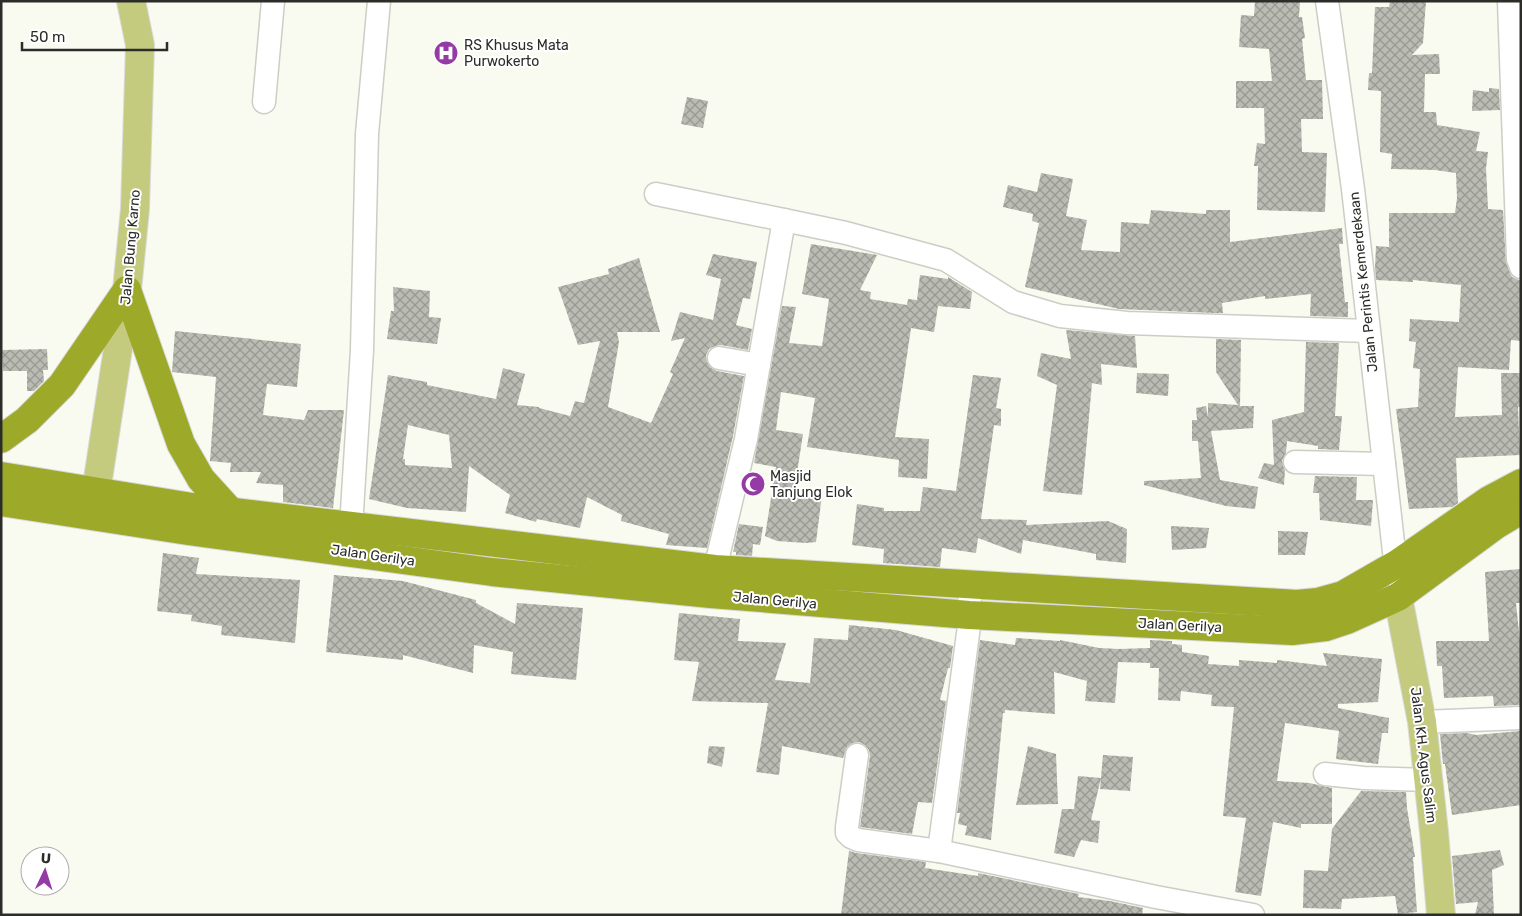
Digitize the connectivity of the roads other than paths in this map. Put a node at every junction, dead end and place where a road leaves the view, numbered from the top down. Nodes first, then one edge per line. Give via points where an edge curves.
1 (131, 1) edge
2 (273, 1) edge
3 (379, 1) edge
4 (1327, 1) edge
5 (1508, 1) edge
6 (264, 102) dead end
7 (656, 194) dead end
8 (784, 220) junction
9 (1521, 267) edge
10 (127, 290) junction
11 (1368, 331) junction
12 (719, 358) dead end
13 (759, 365) junction
14 (1, 439) edge
15 (1296, 462) dead end
16 (1384, 464) junction
17 (1, 476) edge
18 (1521, 483) edge
19 (96, 492) junction
20 (1, 502) edge
21 (1521, 510) edge
22 (231, 512) junction
23 (190, 519) junction
24 (351, 527) junction
25 (1396, 564) junction
26 (715, 569) junction
27 (970, 584) junction
28 (1398, 597) junction
29 (969, 615) junction
30 (1521, 718) edge
31 (1422, 722) junction
32 (857, 755) dead end
33 (1325, 774) dead end
34 (1428, 780) junction
35 (939, 851) junction
36 (1186, 909) edge
37 (1253, 915) edge
38 (1441, 915) edge

1 - 10 main road, Jalan Bung Karno via 140,45 135,210
2 - 6 street
3 - 24 street via 367,134 362,350
4 - 11 street, Jalan Perintis Kemerdekaan via 1353,189
5 - 9 street via 1518,259
7 - 8 street
8 - 11 street via 946,260 1013,302 1060,316 1126,323
8 - 13 street
10 - 14 highway via 62,385 27,420
10 - 19 main road, Jalan Bung Karno
10 - 22 highway via 181,444 201,479
11 - 16 street, Jalan Perintis Kemerdekaan
12 - 13 street
13 - 26 street via 746,439
15 - 16 street
16 - 25 street, Jalan Perintis Kemerdekaan
17 - 19 highway, Jalan Gerilya
18 - 25 highway, Jalan Gerilya via 1489,500
19 - 23 highway, Jalan Gerilya
20 - 23 highway, Jalan Gerilya
21 - 28 highway, Jalan Gerilya
22 - 23 highway, Jalan Gerilya
22 - 24 highway, Jalan Gerilya
23 - 29 highway, Jalan Gerilya via 492,572
24 - 26 highway, Jalan Gerilya
25 - 27 highway, Jalan Gerilya via 1343,595 1297,604
25 - 28 street, Jalan Perintis Kemerdekaan
26 - 27 highway, Jalan Gerilya
27 - 29 street
28 - 29 highway, Jalan Gerilya via 1326,628 1310,630
28 - 31 main road, Jalan KH. Agus Salim
29 - 35 street
30 - 31 street
31 - 34 main road, Jalan KH. Agus Salim
32 - 35 street via 847,833 851,838
33 - 34 street
34 - 38 main road, Jalan KH. Agus Salim
35 - 36 street
36 - 37 street

